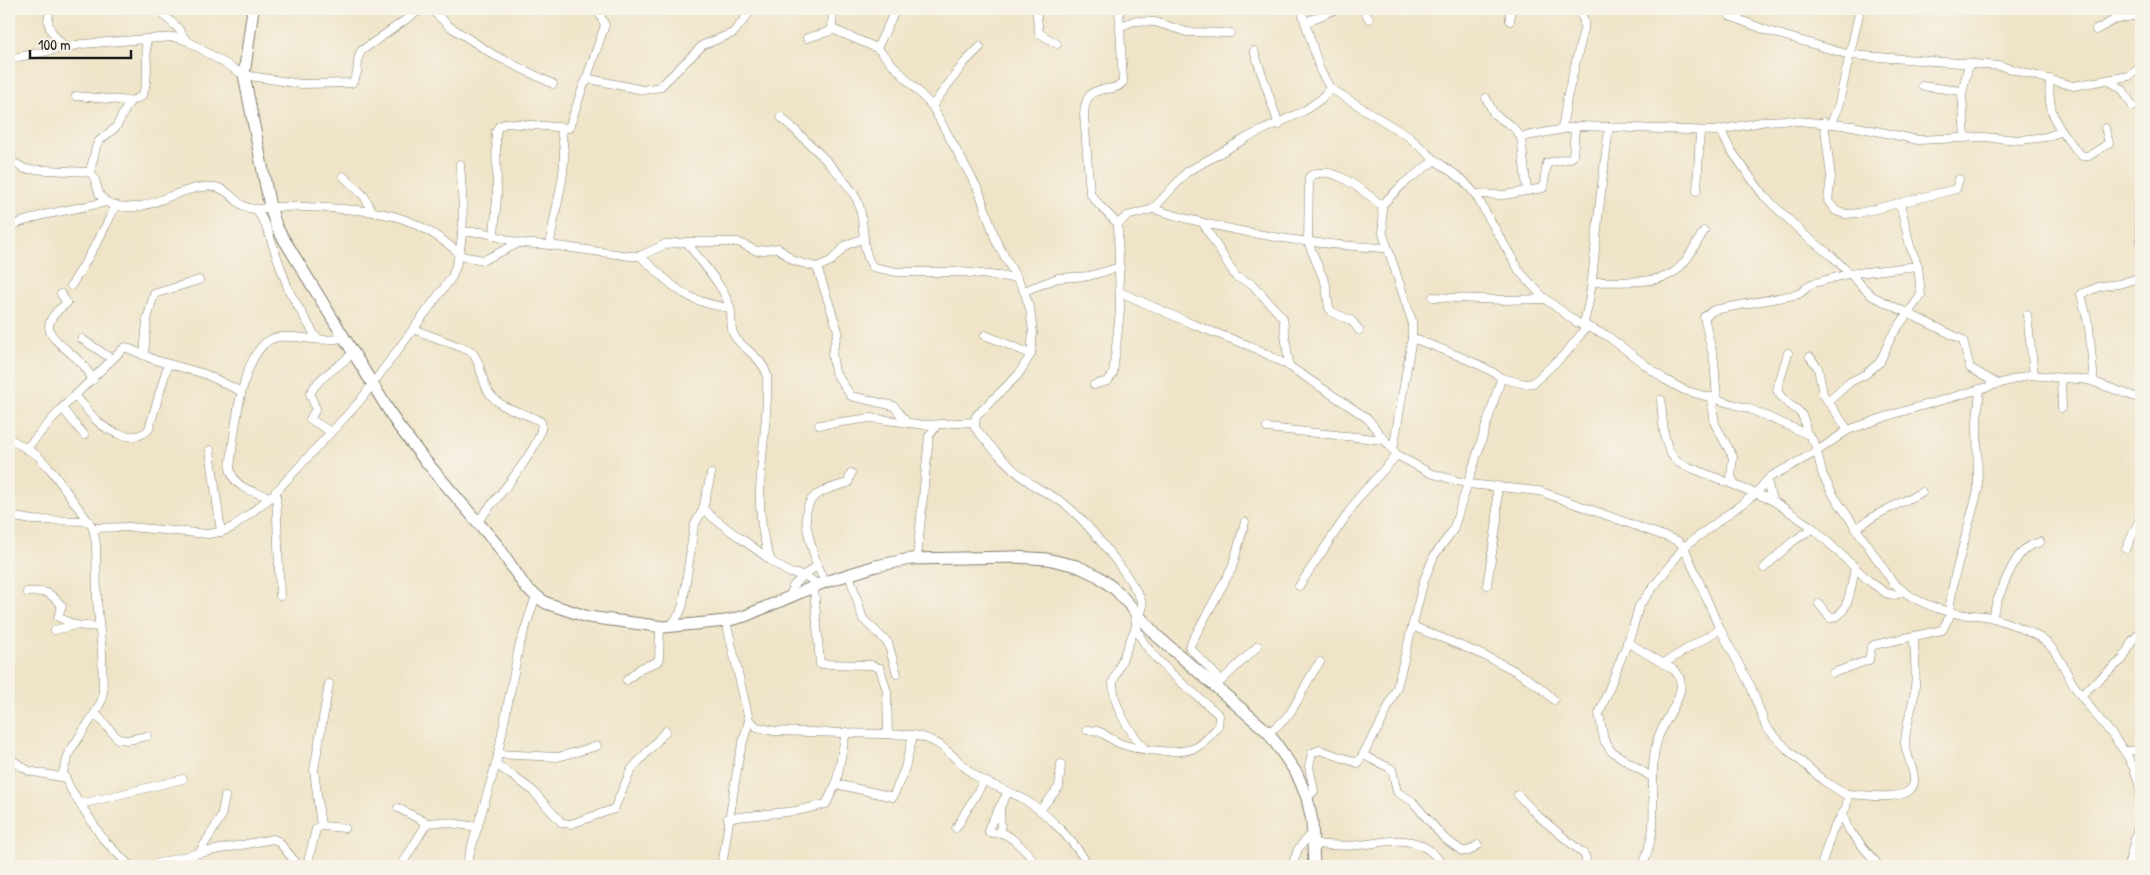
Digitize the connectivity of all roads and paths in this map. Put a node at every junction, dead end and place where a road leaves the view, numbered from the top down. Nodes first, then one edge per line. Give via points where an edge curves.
1 (51, 9) edge
2 (157, 9) edge
3 (254, 9) edge
4 (421, 9) edge
5 (431, 9) edge
6 (597, 9) edge
7 (750, 9) edge
8 (833, 9) edge
9 (896, 9) edge
10 (1036, 9) edge
11 (1119, 9) edge
12 (1301, 9) edge
13 (1336, 9) edge
14 (1362, 9) edge
15 (1510, 9) edge
16 (1577, 9) edge
17 (1860, 9) edge
18 (2141, 14) edge
19 (1730, 16) dead end
20 (1369, 19) dead end
21 (1510, 21) dead end
22 (1306, 22) junction
23 (1121, 26) junction
24 (832, 29) junction
25 (2096, 30) dead end
26 (1230, 33) dead end
27 (807, 38) dead end
28 (146, 40) junction
29 (186, 40) junction
30 (1057, 44) dead end
31 (65, 47) junction
32 (980, 47) dead end
33 (876, 48) junction
34 (1254, 51) dead end
35 (1850, 55) junction
36 (9, 58) edge
37 (1969, 63) junction
38 (2141, 67) edge
39 (244, 75) junction
40 (2050, 79) junction
41 (586, 80) junction
42 (2108, 80) junction
43 (554, 84) dead end
44 (1922, 86) dead end
45 (1330, 88) junction
46 (1962, 91) junction
47 (76, 96) dead end
48 (1486, 98) dead end
49 (130, 102) junction
50 (932, 106) junction
51 (2133, 106) dead end
52 (781, 117) dead end
53 (1827, 123) junction
54 (1279, 125) junction
55 (1609, 127) junction
56 (560, 128) junction
57 (1575, 128) junction
58 (2105, 128) dead end
59 (1562, 130) junction
60 (1700, 131) junction
61 (1721, 131) junction
62 (2060, 132) junction
63 (1522, 137) junction
64 (1965, 137) junction
65 (9, 154) edge
66 (1434, 160) junction
67 (460, 164) dead end
68 (90, 172) junction
69 (343, 176) dead end
70 (1959, 179) dead end
71 (1526, 191) junction
72 (1697, 191) dead end
73 (1475, 194) junction
74 (107, 202) junction
75 (1900, 203) junction
76 (116, 205) junction
77 (1382, 206) junction
78 (270, 207) junction
79 (2138, 207) dead end
80 (1153, 209) junction
81 (257, 210) junction
82 (372, 211) junction
83 (1118, 224) junction
84 (1204, 224) junction
85 (9, 226) edge
86 (1704, 231) dead end
87 (462, 232) junction
88 (494, 235) junction
89 (864, 238) junction
90 (2141, 241) edge
91 (687, 242) junction
92 (1308, 242) junction
93 (519, 243) junction
94 (550, 245) junction
95 (1384, 248) dead end
96 (460, 255) junction
97 (640, 256) junction
98 (1918, 266) junction
99 (817, 267) junction
100 (1120, 267) junction
101 (1848, 274) junction
102 (2141, 277) edge
103 (1017, 278) junction
104 (199, 280) dead end
105 (1593, 282) junction
106 (71, 286) dead end
107 (1024, 291) junction
108 (1120, 292) junction
109 (61, 294) dead end
110 (1433, 297) dead end
111 (1545, 299) junction
112 (730, 308) junction
113 (1907, 314) junction
114 (2027, 315) dead end
115 (1585, 326) junction
116 (413, 329) junction
117 (1359, 330) dead end
118 (985, 335) dead end
119 (345, 338) junction
120 (1412, 338) junction
121 (82, 339) dead end
122 (317, 339) junction
123 (354, 352) junction
124 (1788, 353) dead end
125 (1030, 354) junction
126 (144, 355) junction
127 (1810, 357) dead end
128 (112, 359) junction
129 (168, 364) junction
130 (1290, 366) junction
131 (2034, 374) junction
132 (1501, 378) junction
133 (2061, 378) junction
134 (93, 380) junction
135 (2094, 382) junction
136 (1996, 383) junction
137 (373, 384) junction
138 (1094, 385) dead end
139 (1980, 389) junction
140 (240, 391) junction
141 (76, 396) junction
142 (1714, 398) junction
143 (1661, 400) dead end
144 (2141, 400) edge
145 (1828, 402) junction
146 (62, 408) junction
147 (2062, 408) dead end
148 (974, 422) junction
149 (907, 423) junction
150 (819, 425) dead end
151 (937, 425) junction
152 (1267, 428) dead end
153 (1848, 430) junction
154 (332, 432) junction
155 (1806, 432) junction
156 (84, 435) dead end
157 (9, 438) edge
158 (1385, 440) junction
159 (26, 448) junction
160 (210, 450) dead end
161 (1395, 452) junction
162 (1816, 452) junction
163 (851, 473) dead end
164 (710, 474) dead end
165 (1767, 481) junction
166 (1468, 484) junction
167 (1735, 485) junction
168 (1497, 486) junction
169 (1922, 492) dead end
170 (273, 494) junction
171 (1755, 494) junction
172 (1772, 500) junction
173 (703, 509) junction
174 (9, 516) edge
175 (2141, 516) edge
176 (478, 521) junction
177 (1245, 522) dead end
178 (91, 525) junction
179 (1813, 528) junction
180 (1855, 529) junction
181 (221, 532) junction
182 (2040, 542) dead end
183 (1684, 547) junction
184 (2126, 549) dead end
185 (917, 558) junction
186 (771, 561) junction
187 (817, 566) junction
188 (1856, 567) junction
189 (1764, 568) dead end
190 (849, 574) junction
191 (804, 576) junction
192 (819, 585) junction
193 (1487, 585) dead end
194 (1299, 586) dead end
195 (28, 592) dead end
196 (1903, 592) junction
197 (280, 596) dead end
198 (536, 596) junction
199 (790, 598) junction
200 (1819, 604) dead end
201 (1950, 612) junction
202 (1137, 618) junction
203 (1992, 618) junction
204 (726, 621) junction
205 (75, 625) junction
206 (1412, 626) junction
207 (99, 627) junction
208 (665, 627) junction
209 (1720, 629) junction
210 (55, 630) dead end
211 (2141, 632) edge
212 (1914, 638) junction
213 (1627, 642) junction
214 (1258, 646) dead end
215 (1320, 662) dead end
216 (1664, 662) junction
217 (1833, 672) dead end
218 (897, 674) dead end
219 (627, 680) dead end
220 (329, 684) dead end
221 (1220, 687) junction
222 (2081, 696) junction
223 (1554, 700) dead end
224 (95, 713) junction
225 (750, 720) junction
226 (666, 730) dead end
227 (1087, 730) dead end
228 (846, 732) junction
229 (1268, 732) junction
230 (888, 734) junction
231 (148, 736) dead end
232 (913, 736) junction
233 (597, 746) dead end
234 (1144, 748) junction
235 (2141, 750) edge
236 (2125, 751) junction
237 (498, 754) junction
238 (1363, 755) junction
239 (9, 760) edge
240 (496, 764) junction
241 (1061, 764) dead end
242 (65, 778) junction
243 (1653, 778) junction
244 (183, 779) dead end
245 (984, 781) junction
246 (836, 784) junction
247 (1008, 792) junction
248 (1846, 794) junction
249 (1518, 795) dead end
250 (225, 797) dead end
251 (1307, 798) junction
252 (82, 804) junction
253 (1000, 806) junction
254 (398, 808) dead end
255 (1040, 810) junction
256 (1842, 814) junction
257 (728, 818) junction
258 (427, 824) junction
259 (321, 826) junction
260 (345, 828) dead end
261 (478, 828) junction
262 (956, 828) dead end
263 (1001, 833) junction
264 (1312, 838) junction
265 (1478, 845) dead end
266 (198, 853) junction
267 (130, 866) edge
268 (147, 866) edge
269 (299, 866) edge
270 (307, 866) edge
271 (400, 866) edge
272 (466, 866) edge
273 (722, 866) edge
274 (1035, 866) edge
275 (1089, 866) edge
276 (1292, 866) edge
277 (1314, 866) edge
278 (1443, 866) edge
279 (1585, 866) edge
280 (1642, 866) edge
281 (1821, 866) edge
282 (1879, 866) edge
283 (2128, 866) edge

1 - 31 street via 48,16 50,29
2 - 29 street
3 - 39 street
4 - 39 street via 361,51 359,70 352,83 301,84
5 - 43 street via 449,26 494,55
6 - 41 street via 604,24
7 - 41 street via 733,33 703,45 660,88 643,90
8 - 24 street
9 - 33 street
10 - 30 street via 1039,33
11 - 23 street
12 - 22 street
13 - 22 street
14 - 20 street
15 - 21 street
16 - 59 street via 1584,20 1584,29
17 - 35 street
18 - 25 street via 2114,20
19 - 35 street via 1768,31
22 - 45 street via 1320,70
23 - 26 street via 1134,21 1155,22 1187,32
23 - 83 street via 1123,82 1096,90 1085,105 1084,115 1090,193
24 - 27 street
24 - 33 street
28 - 29 street via 173,37
28 - 31 street
28 - 49 street via 145,91 137,101
29 - 39 street
31 - 36 street
32 - 50 street
33 - 50 street
34 - 54 street
35 - 37 street
35 - 53 street via 1837,111
37 - 40 street via 2002,66
37 - 46 street
38 - 42 street via 2129,76
39 - 78 street
40 - 42 street via 2075,86
40 - 62 street via 2049,98
41 - 56 street via 569,128
42 - 51 street via 2123,90
44 - 46 street
45 - 54 street via 1316,103
45 - 66 street via 1409,137
46 - 64 street
47 - 49 street
48 - 63 street via 1491,111
49 - 68 street via 116,127 99,141
50 - 103 street via 979,191 996,241
52 - 89 street via 840,177 858,201
53 - 61 street via 1766,121
53 - 64 street via 1918,140
53 - 75 street via 1831,178 1828,201 1831,208 1851,215
54 - 80 street via 1248,137 1188,172
55 - 57 street
55 - 60 street
55 - 105 street
56 - 88 street via 499,126 496,132
56 - 94 street via 565,170 552,221
57 - 59 street
57 - 71 street via 1571,158 1547,163 1544,187
58 - 62 street via 2109,143 2086,157
59 - 63 street
60 - 61 street
60 - 72 street
61 - 101 street via 1764,196
62 - 64 street via 2020,140
63 - 71 street
65 - 68 street via 11,161 25,169
66 - 73 street via 1463,180
66 - 77 street via 1403,184
67 - 87 street
68 - 74 street via 97,190
69 - 82 street via 364,196
70 - 75 street via 1954,190
71 - 73 street via 1504,195
73 - 111 street via 1520,272
74 - 76 street
74 - 85 street via 43,215
75 - 98 street
76 - 81 street via 136,209 175,193 213,186 224,188 241,205
76 - 106 street
77 - 92 street via 1334,174 1311,176
77 - 120 street via 1383,234 1412,321
78 - 81 street
78 - 82 street
78 - 119 street via 290,252
79 - 90 street
80 - 83 street via 1127,216
80 - 84 street
81 - 122 street via 289,291
82 - 96 street via 412,221 434,233
83 - 100 street
84 - 92 street
84 - 130 street via 1236,277 1252,284 1283,318
86 - 105 street via 1683,264 1669,275 1640,281
87 - 88 street
87 - 96 street
88 - 93 street
89 - 99 street via 846,245 831,261
89 - 103 street via 870,263 878,270 962,272
91 - 97 street via 666,244
91 - 99 street via 738,242 757,251 778,248 794,261
91 - 112 street via 724,293
92 - 95 street
92 - 117 street via 1326,285 1332,312 1352,322
93 - 94 street
93 - 96 street via 484,260
94 - 97 street
96 - 116 street via 452,276
97 - 112 street via 690,299
98 - 101 street
98 - 113 street via 1922,295
99 - 149 street via 838,331 832,354 835,372 851,396 894,406
100 - 107 street via 1089,276 1058,278
100 - 108 street
101 - 113 street via 1872,296
101 - 142 street via 1811,284 1800,294 1706,313 1704,323 1714,360
102 - 135 street via 2081,294 2089,327
103 - 107 street
104 - 126 street via 154,294 148,314
105 - 115 street
107 - 125 street via 1033,332
108 - 130 street via 1255,348
108 - 138 street via 1112,378
109 - 134 street via 67,303 50,319 48,327 54,339 83,364
110 - 111 street
111 - 115 street
112 - 186 street via 732,333 761,362 767,375 760,528
113 - 136 street via 1963,340 1970,368
113 - 145 street via 1891,337 1880,362
114 - 131 street
115 - 132 street via 1566,353 1533,383
115 - 142 street via 1628,350 1664,380 1693,394
116 - 137 street
116 - 176 street via 471,352 476,357 489,393 498,403 510,411 542,422 527,457
118 - 125 street
119 - 122 street
119 - 123 street
120 - 132 street via 1444,349
120 - 161 street
121 - 128 street
122 - 140 street via 271,339 252,363
123 - 137 street
123 - 154 street via 319,379 310,394 316,409 310,419
124 - 155 street via 1777,388 1785,403 1804,416
125 - 148 street via 1018,375 976,416
126 - 128 street via 125,347
126 - 129 street
127 - 145 street via 1818,368 1823,394
128 - 134 street
129 - 140 street via 198,372
129 - 141 street via 149,429 144,434 129,437 96,421
130 - 158 street via 1367,418
131 - 133 street
131 - 136 street
132 - 166 street
133 - 135 street
133 - 147 street
134 - 141 street
135 - 144 street
136 - 139 street
137 - 154 street
137 - 176 street via 397,424 423,458
139 - 153 street
139 - 201 street via 1978,495 1954,579
140 - 170 street via 231,475 240,486
141 - 146 street
142 - 155 street
142 - 167 street via 1715,424 1733,457 1731,476
143 - 167 street via 1664,427 1674,458 1689,469
145 - 153 street
146 - 156 street
146 - 159 street
148 - 151 street
148 - 202 street via 975,428 999,456 1034,485 1066,504 1098,540 1140,598 1142,605
149 - 150 street via 871,418
149 - 151 street
151 - 185 street via 929,436
152 - 158 street
153 - 162 street
154 - 170 street
155 - 162 street
157 - 159 street
158 - 161 street
159 - 178 street via 51,470
160 - 181 street
161 - 166 street via 1430,473
161 - 194 street via 1359,497
162 - 165 street via 1786,466
162 - 180 street via 1823,476
163 - 187 street via 848,483 821,492 809,505 809,537
164 - 173 street
165 - 171 street
165 - 172 street
166 - 168 street
166 - 206 street via 1453,530 1438,549 1424,580
167 - 171 street
168 - 183 street via 1549,494 1673,537
168 - 193 street via 1497,521
169 - 180 street
170 - 181 street via 233,527
170 - 197 street
171 - 172 street
171 - 183 street
172 - 179 street
173 - 186 street
173 - 208 street via 694,526 680,613
174 - 178 street
175 - 184 street
176 - 198 street via 526,588
177 - 221 street via 1232,568 1190,643 1191,649
178 - 181 street via 184,533
178 - 207 street via 96,544
179 - 188 street
179 - 189 street
180 - 196 street
182 - 203 street via 2022,553
183 - 209 street
183 - 213 street via 1646,594
185 - 190 street
185 - 202 street via 1023,557 1077,566 1118,591
186 - 191 street via 790,573
187 - 191 street
187 - 192 street
188 - 196 street via 1886,593 1895,595
188 - 200 street via 1840,614 1830,618
190 - 192 street
190 - 218 street via 863,619 888,643
191 - 192 street
191 - 199 street via 793,586
192 - 199 street
192 - 230 street via 820,664 880,668 887,692
195 - 205 street via 46,591 62,606 58,617
196 - 201 street
198 - 208 street via 546,603 588,617
198 - 237 street via 519,647
199 - 204 street
201 - 203 street
201 - 212 street via 1942,630
202 - 221 street
202 - 234 street via 1113,689 1124,721
202 - 234 street via 1144,643 1220,715 1218,727 1194,749
203 - 222 street via 2050,644
204 - 208 street
204 - 225 street
205 - 207 street
205 - 210 street
206 - 223 street via 1472,650 1539,684
206 - 238 street via 1398,687
207 - 224 street via 103,691
208 - 219 street via 658,661 641,668
209 - 216 street
209 - 248 street via 1751,687 1768,730 1824,781
211 - 222 street via 2123,659
212 - 217 street via 1874,645 1870,660
212 - 248 street via 1915,688 1906,744 1915,778 1913,787 1906,793 1892,796
213 - 216 street
213 - 243 street via 1600,708 1602,730 1611,750
214 - 221 street
215 - 229 street via 1306,680 1300,698 1286,720
216 - 243 street via 1679,675 1682,685 1657,738
220 - 259 street via 314,770
221 - 229 street
222 - 236 street
224 - 231 street via 118,739
224 - 242 street via 70,750 63,772
225 - 228 street via 758,727 774,731
225 - 257 street via 739,757
226 - 240 street via 626,778 614,809 571,824 562,823 532,790
227 - 234 street via 1102,732 1114,741
228 - 230 street
228 - 246 street
229 - 251 street via 1297,774
230 - 232 street
232 - 245 street via 935,740
232 - 246 street via 893,797
233 - 237 street via 558,757
235 - 236 street
236 - 283 street via 2135,769 2141,802
237 - 240 street
238 - 251 street via 1358,763 1316,750 1312,753 1309,766 1314,791
238 - 265 street via 1392,769 1397,792 1412,801 1444,838 1462,851
239 - 242 street via 40,775
240 - 261 street
241 - 255 street via 1059,787
242 - 252 street
243 - 280 street via 1653,832
244 - 252 street
245 - 247 street
245 - 262 street
246 - 257 street via 826,804 815,808
247 - 253 street
247 - 255 street
248 - 256 street via 1848,802
249 - 279 street via 1584,854
250 - 266 street via 221,817
251 - 264 street
252 - 267 street via 103,839
253 - 263 street
253 - 263 street via 989,827 991,834
254 - 258 street
255 - 275 street
256 - 281 street via 1832,831
256 - 282 street via 1849,830
257 - 273 street
258 - 261 street via 442,822
258 - 271 street
259 - 260 street
259 - 270 street via 314,830
261 - 272 street
263 - 274 street via 1028,853
264 - 276 street via 1298,849
264 - 277 street
264 - 278 street via 1359,845 1402,840 1427,848
266 - 268 street
266 - 269 street via 276,840

